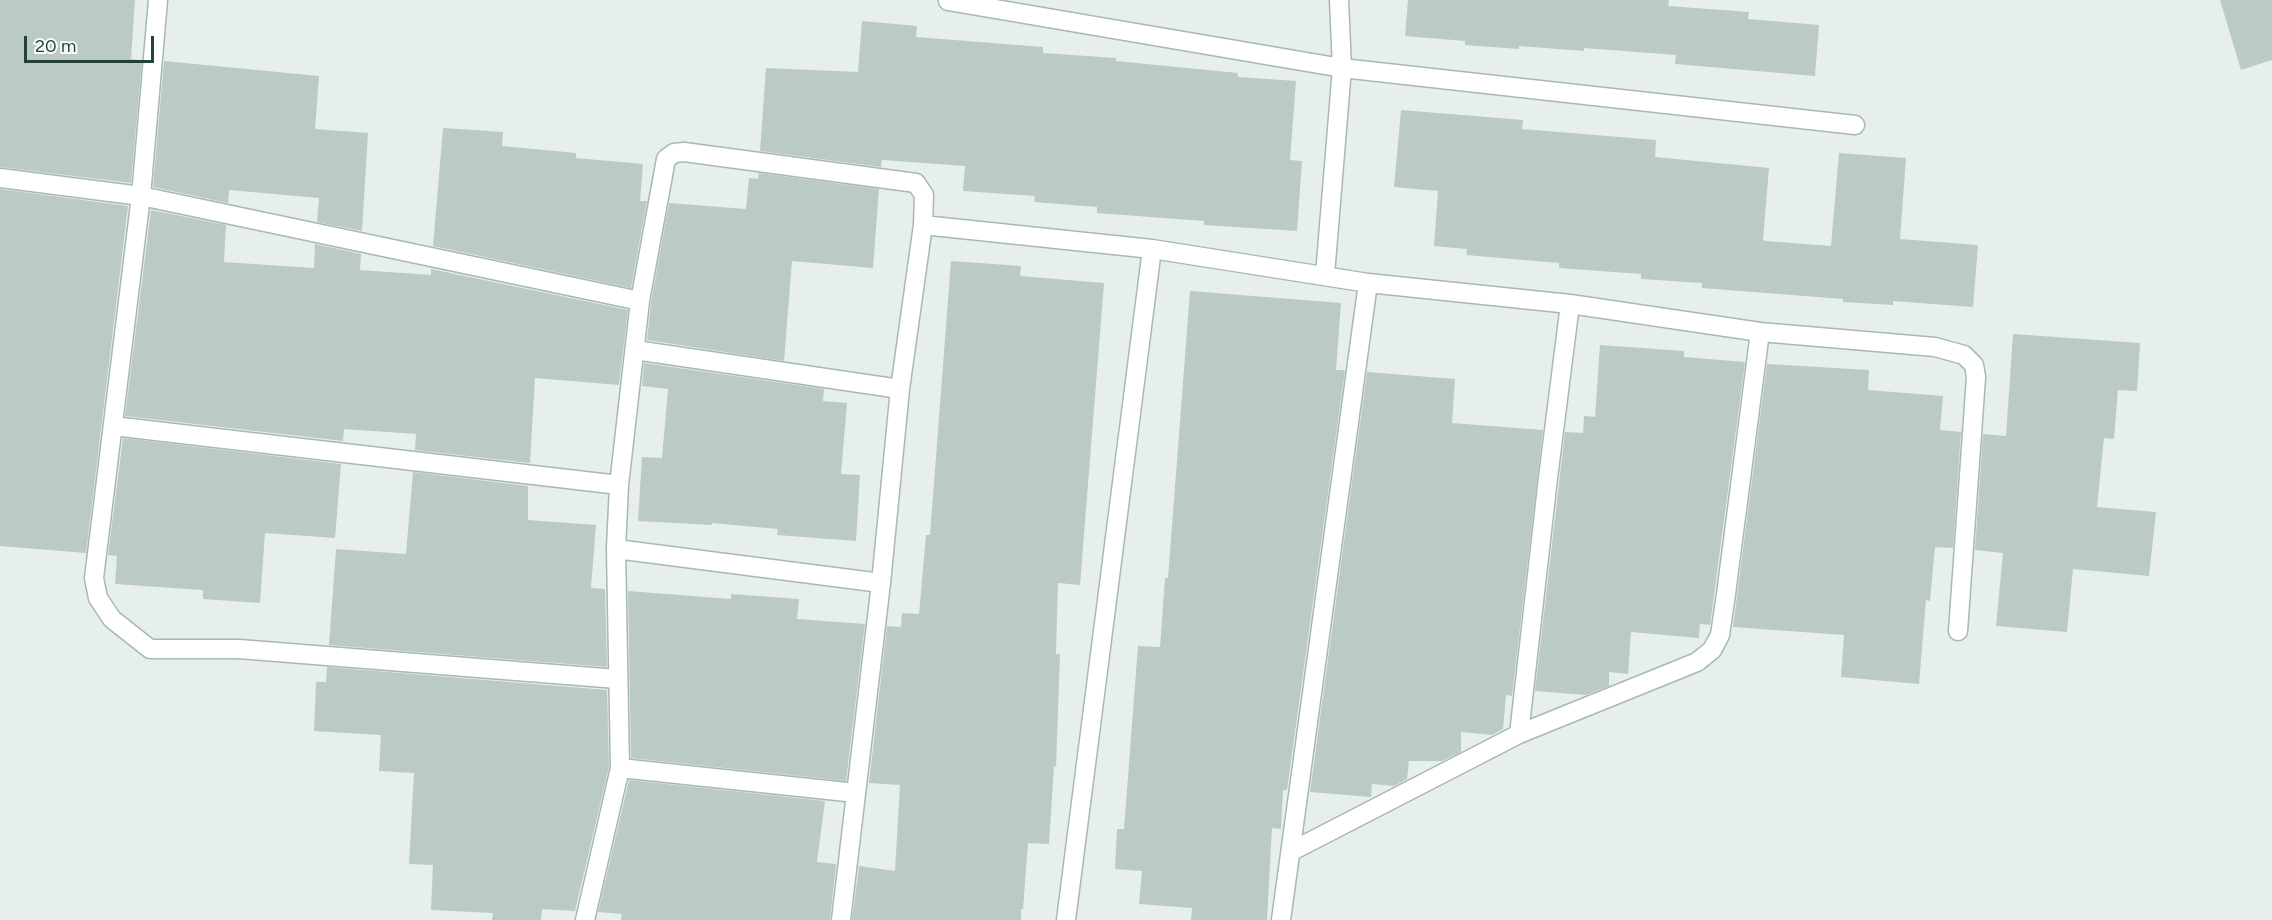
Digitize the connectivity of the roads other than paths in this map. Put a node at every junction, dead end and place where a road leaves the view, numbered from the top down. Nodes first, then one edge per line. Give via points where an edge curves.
1 (158, 0) edge
2 (1339, 0) edge
3 (948, 1) edge
4 (1342, 68) junction
5 (1855, 125) dead end
6 (0, 178) edge
7 (141, 196) junction
8 (923, 225) junction
9 (1152, 249) junction
10 (1325, 275) junction
11 (1368, 283) junction
12 (640, 301) junction
13 (1570, 304) junction
14 (1760, 332) junction
15 (635, 350) junction
16 (900, 389) junction
17 (113, 426) junction
18 (619, 485) junction
19 (616, 549) junction
20 (881, 583) junction
21 (1958, 632) dead end
22 (618, 679) junction
23 (1519, 734) junction
24 (620, 768) junction
25 (856, 793) junction
26 (1292, 851) junction
27 (585, 920) edge
28 (841, 920) edge
29 (1066, 920) edge
30 (1281, 920) edge

1 - 7 street
2 - 4 street
3 - 4 street
4 - 5 street
4 - 10 street
6 - 7 street
7 - 12 street
7 - 17 street
8 - 9 street
8 - 12 street via 924,195 916,183 674,153 666,159
8 - 16 street
9 - 10 street
9 - 29 street
10 - 11 street
11 - 13 street
11 - 26 street
12 - 15 street
13 - 14 street
13 - 23 street
14 - 21 street via 1935,347 1964,355 1974,365
14 - 23 street via 1720,635 1712,650 1697,662
15 - 16 street
15 - 18 street
16 - 20 street
17 - 18 street
17 - 22 street via 94,578 98,598 112,619 150,648 239,649
18 - 19 street
19 - 20 street
19 - 22 street
20 - 25 street
22 - 24 street
23 - 26 street
24 - 25 street
24 - 27 street
25 - 28 street
26 - 30 street

